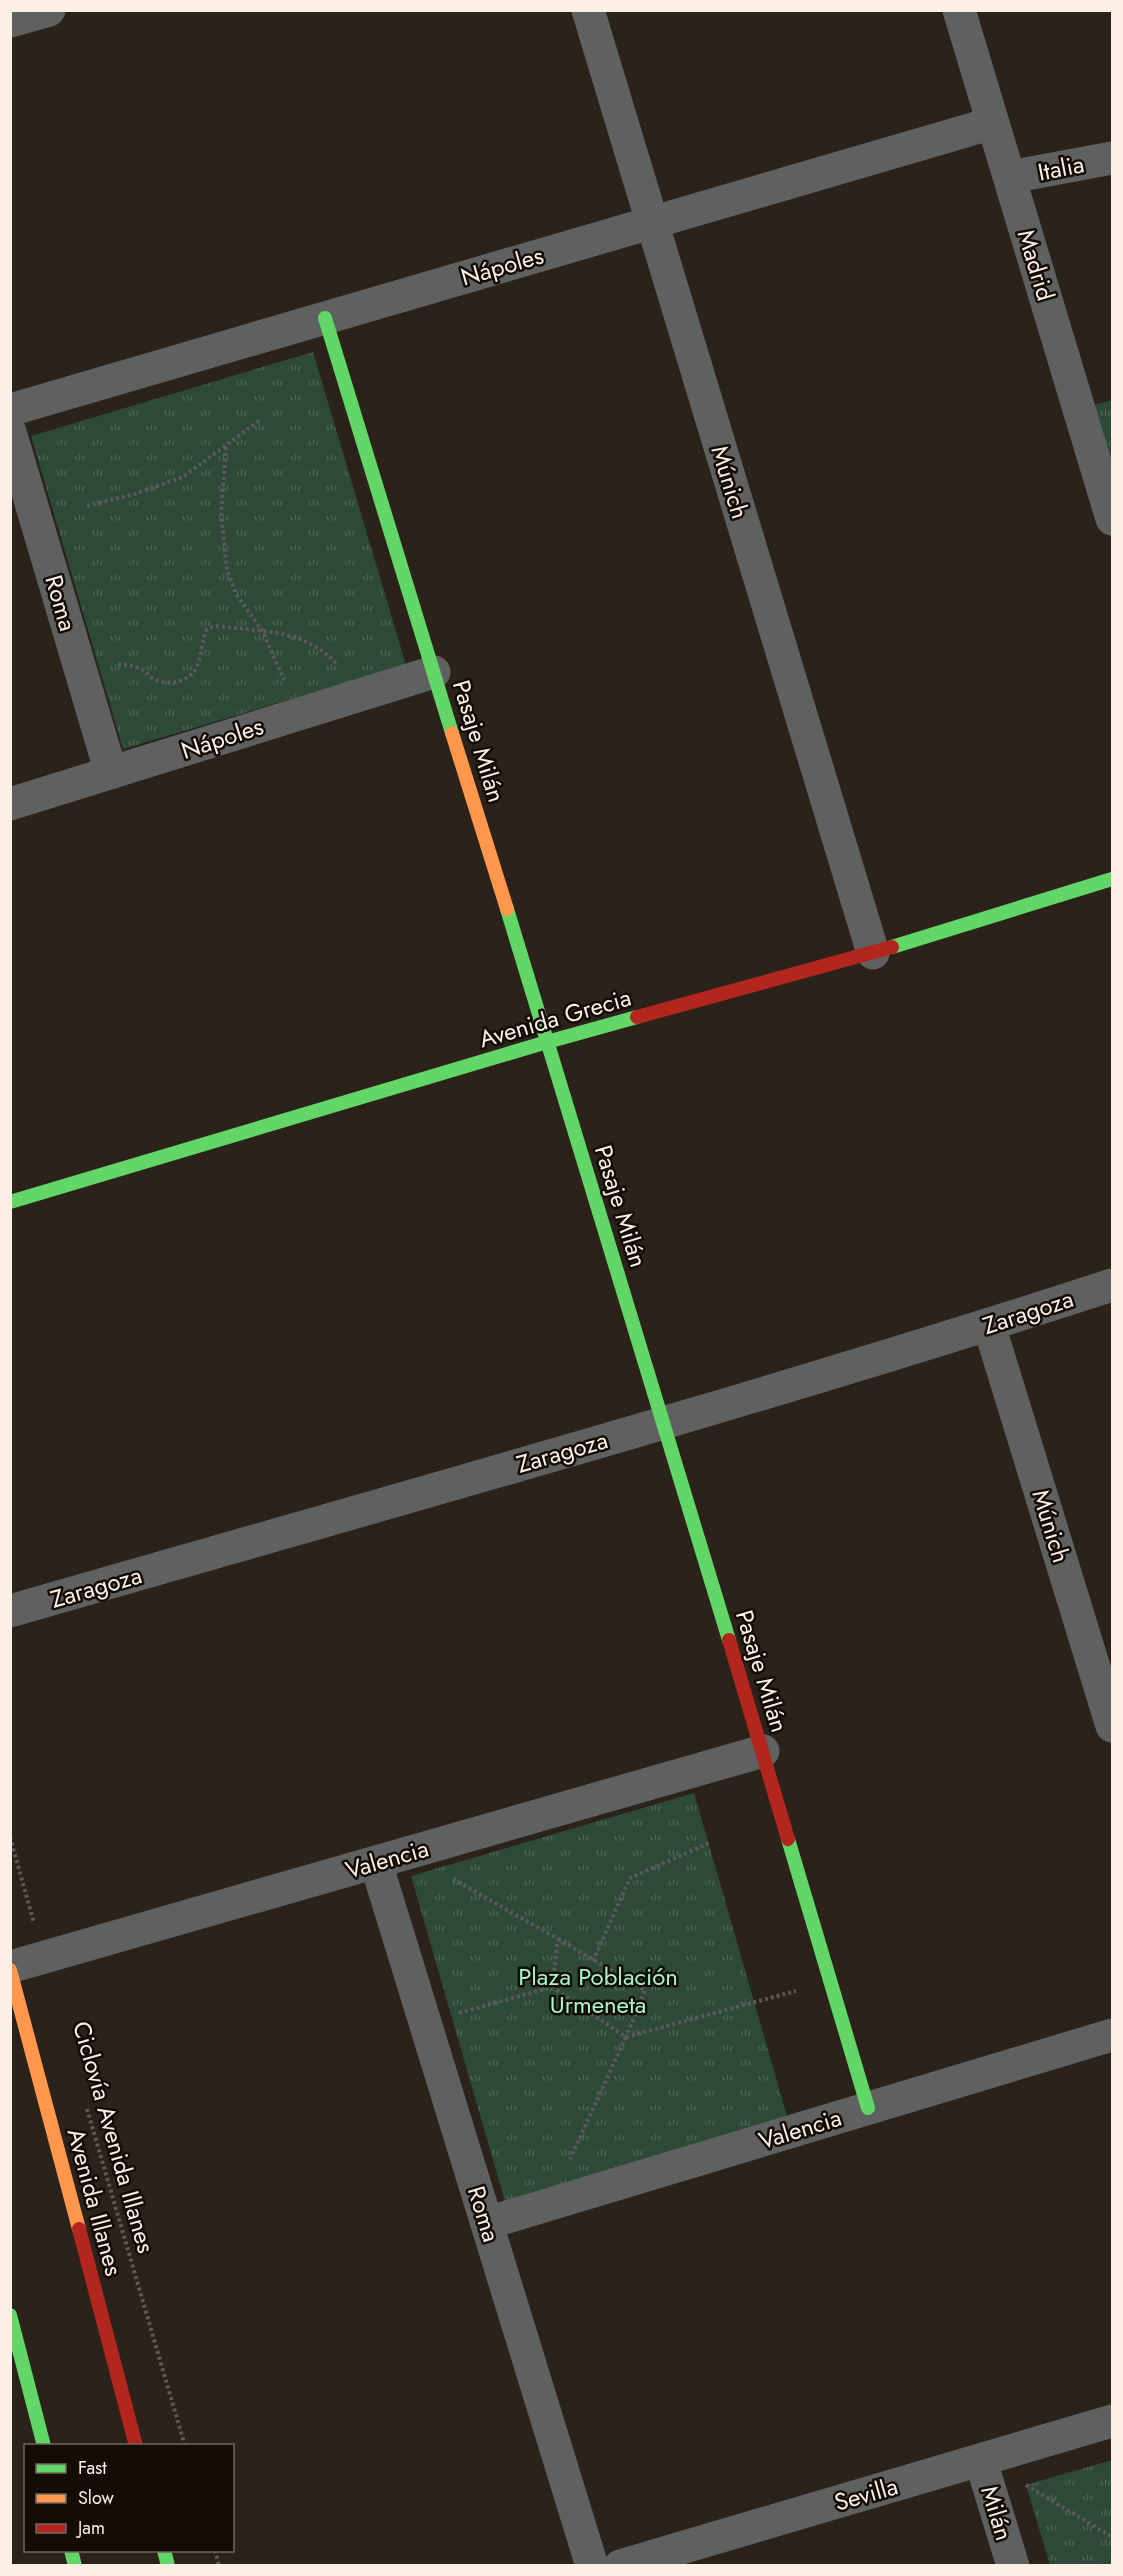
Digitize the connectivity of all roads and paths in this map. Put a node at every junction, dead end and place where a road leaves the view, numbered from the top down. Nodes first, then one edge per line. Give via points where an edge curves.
1 (49, 10) edge
2 (588, 10) edge
3 (959, 10) edge
4 (10, 21) edge
5 (993, 123) junction
6 (1113, 158) edge
7 (1010, 177) junction
8 (652, 222) junction
9 (326, 318) junction
10 (10, 410) edge
11 (260, 420) dead end
12 (10, 432) edge
13 (226, 447) junction
14 (87, 506) dead end
15 (1113, 519) edge
16 (262, 632) junction
17 (78, 662) junction
18 (434, 672) junction
19 (362, 694) junction
20 (299, 714) junction
21 (111, 773) junction
22 (10, 804) edge
23 (1113, 879) edge
24 (873, 954) junction
25 (547, 1042) junction
26 (10, 1202) edge
27 (1113, 1285) edge
28 (989, 1325) junction
29 (664, 1422) junction
30 (10, 1611) edge
31 (1113, 1726) edge
32 (763, 1751) junction
33 (10, 1837) edge
34 (709, 1843) dead end
35 (376, 1863) junction
36 (444, 1873) dead end
37 (558, 1939) junction
38 (44, 1957) junction
39 (593, 1961) junction
40 (10, 1968) edge
41 (831, 1981) junction
42 (552, 1988) junction
43 (425, 2022) junction
44 (1113, 2035) edge
45 (626, 2037) junction
46 (86, 2105) dead end
47 (868, 2108) junction
48 (549, 2204) junction
49 (487, 2223) junction
50 (10, 2315) edge
51 (1113, 2421) edge
52 (44, 2444) edge
53 (136, 2444) edge
54 (185, 2444) edge
55 (981, 2461) junction
56 (1113, 2537) edge
57 (592, 2565) edge
58 (620, 2565) edge
59 (1013, 2565) edge

1 - 4 street
2 - 8 street, Múnich
3 - 5 street, Madrid
5 - 7 street, Madrid
5 - 8 street, Nápoles
6 - 7 street, Italia
7 - 15 street, Madrid
8 - 9 street, Nápoles
8 - 24 street, Múnich
9 - 10 street, Nápoles
9 - 18 street, Pasaje Milán
11 - 13 path
12 - 17 street, Roma
13 - 14 path via 183,477
13 - 16 path via 221,514 227,570 236,594
16 - 17 path via 215,626 207,629 196,668 179,681 165,683 130,666
16 - 19 path via 288,634 321,650
16 - 20 path
17 - 21 street, Roma
18 - 19 street, Nápoles
18 - 25 street, Pasaje Milán
19 - 20 street, Nápoles
20 - 21 street, Nápoles
21 - 22 street, Nápoles
23 - 24 street, Avenida Grecia
24 - 25 street, Avenida Grecia
25 - 26 street, Avenida Grecia
25 - 29 street, Pasaje Milán
27 - 28 street, Zaragoza
28 - 29 street, Zaragoza
28 - 31 street, Múnich
29 - 30 street, Zaragoza
29 - 32 street, Pasaje Milán
32 - 35 street, Valencia
32 - 41 street, Pasaje Milán
33 - 38 path
34 - 39 path via 630,1878
35 - 38 street, Valencia
35 - 43 street, Roma
36 - 37 path
37 - 39 path
37 - 42 path
38 - 40 street, Valencia
39 - 45 path via 645,1990
40 - 53 street, Avenida Illanes
41 - 45 path
41 - 47 street, Pasaje Milán
42 - 43 path
42 - 45 path
43 - 49 street, Roma
44 - 47 street, Valencia
45 - 48 path
46 - 54 path, Ciclovía Avenida Illanes
47 - 48 street, Valencia
48 - 49 street, Valencia
49 - 57 street, Roma
50 - 52 street
51 - 55 street, Sevilla
55 - 56 path
55 - 58 street, Sevilla
55 - 59 street, Milán

